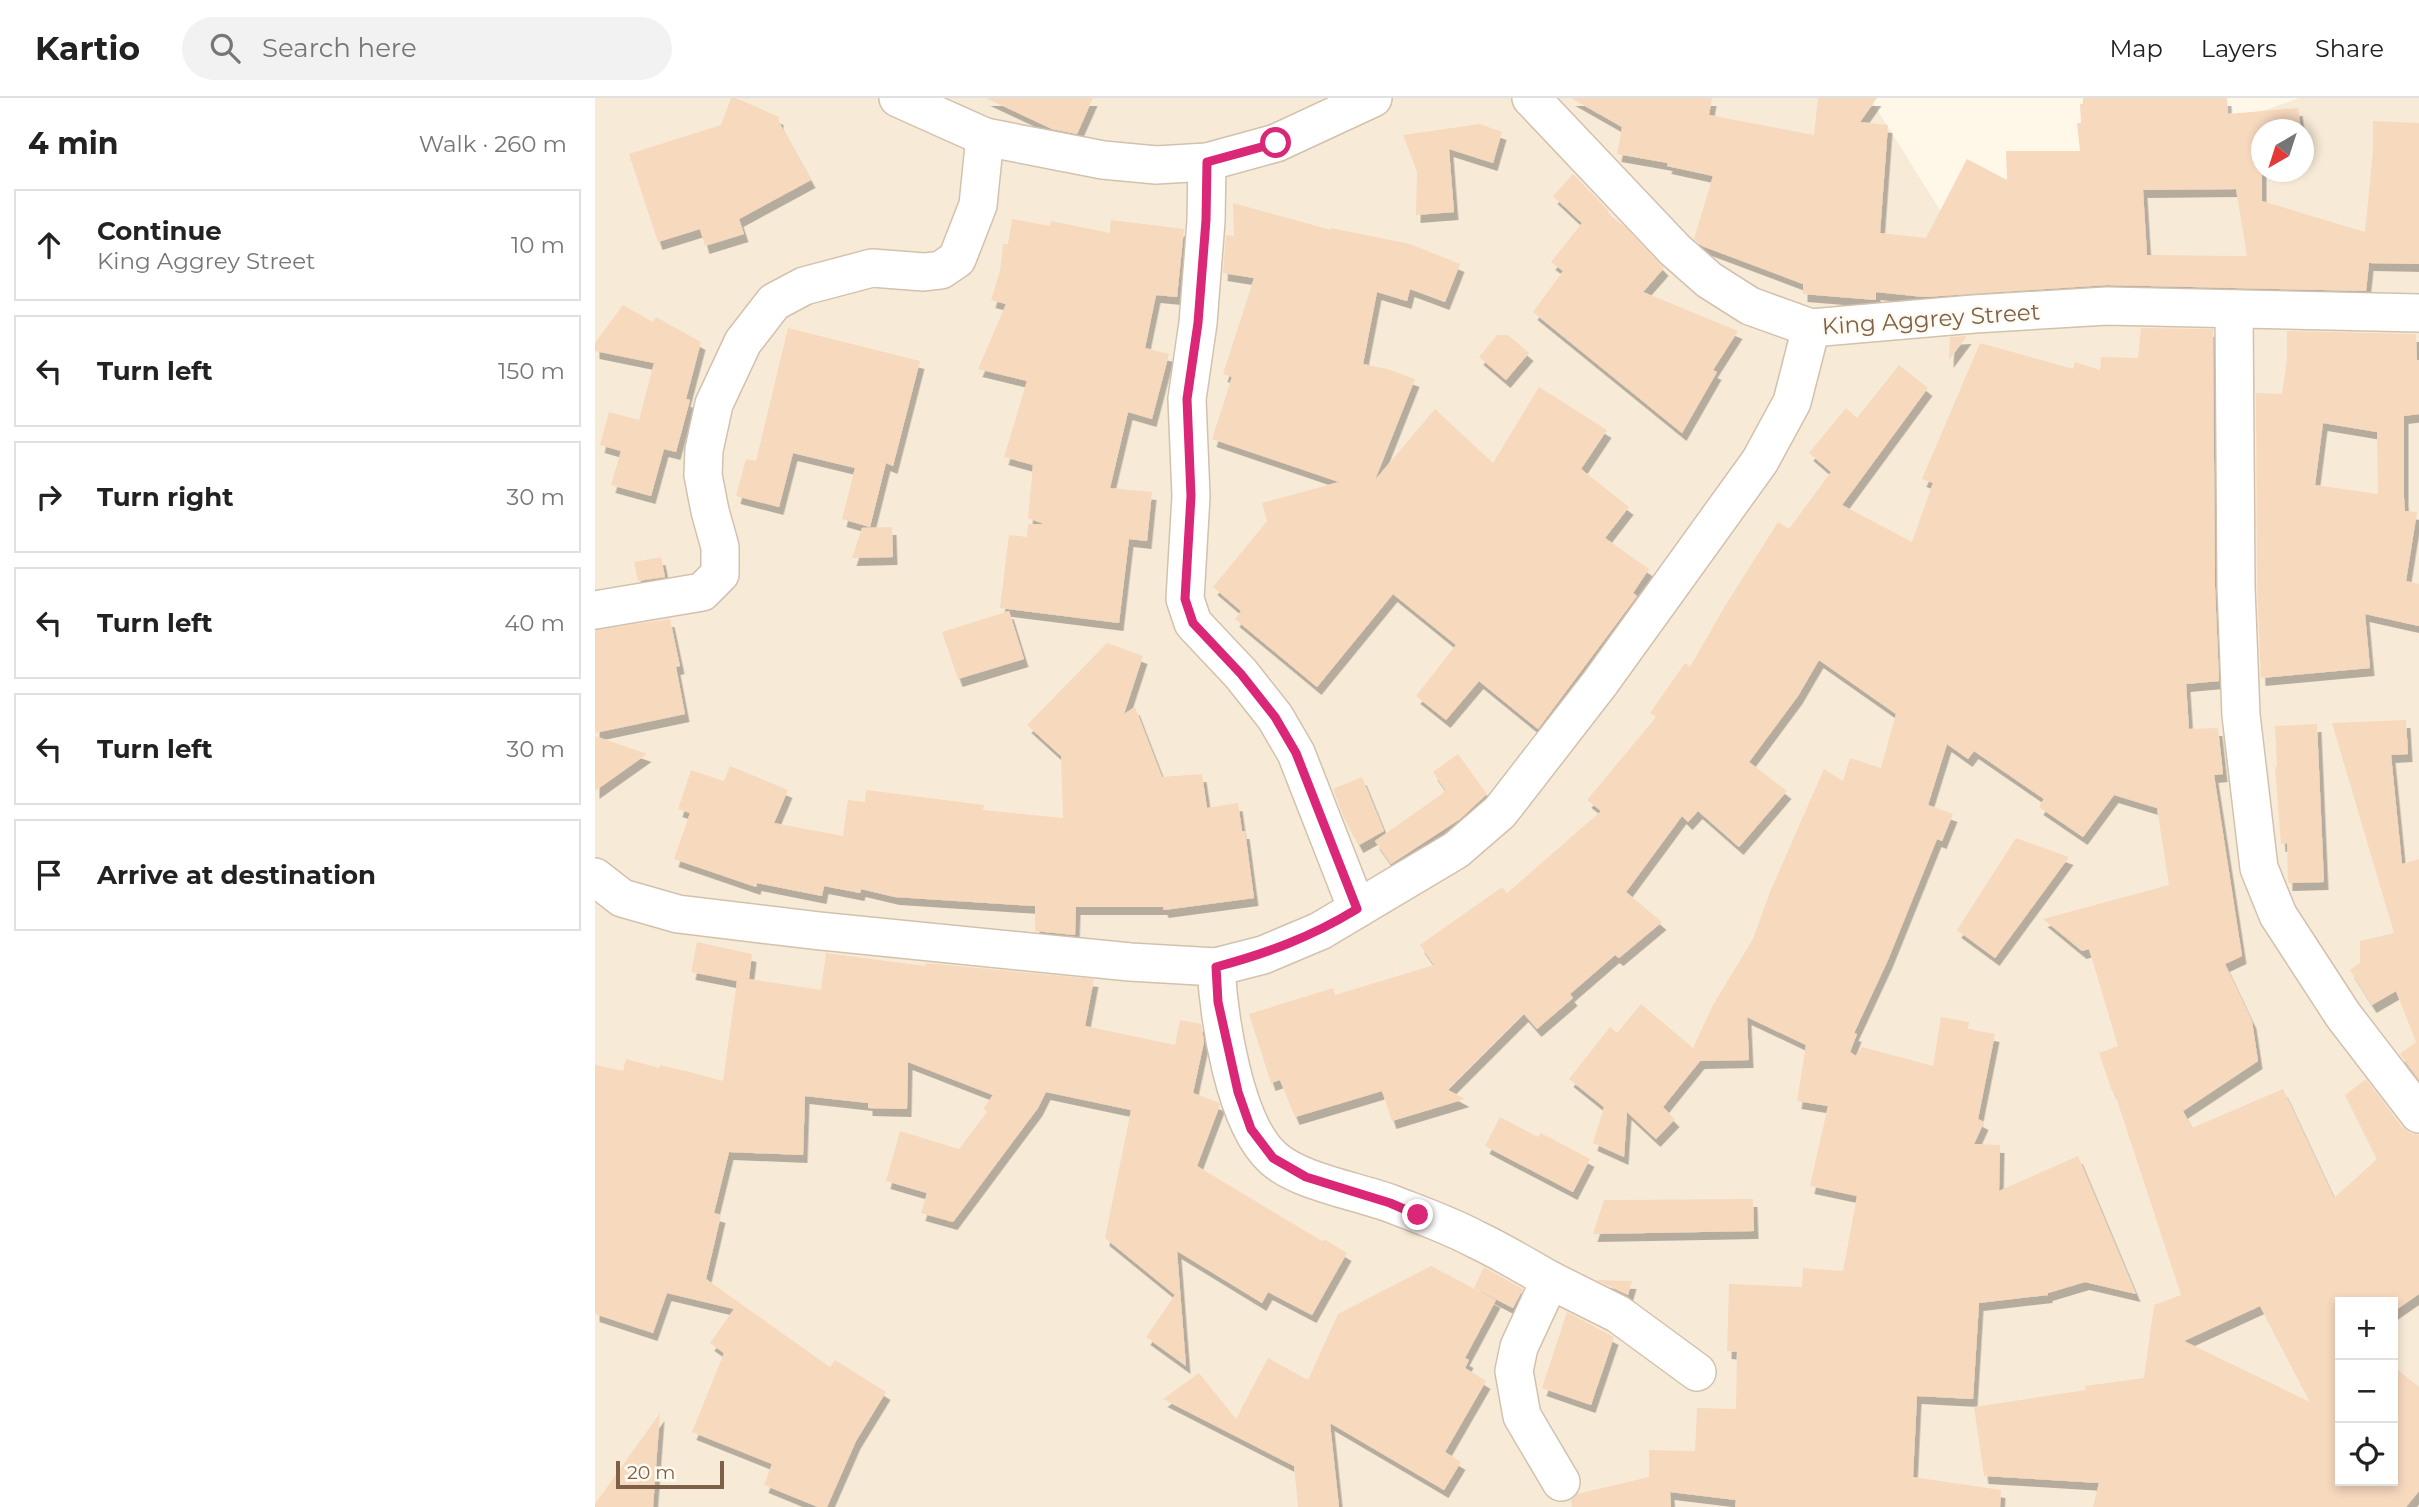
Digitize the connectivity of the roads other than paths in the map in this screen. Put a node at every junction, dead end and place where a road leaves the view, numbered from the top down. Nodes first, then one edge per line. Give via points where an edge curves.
1 (898, 98) edge
2 (1373, 98) edge
3 (1531, 98) edge
4 (985, 137) junction
5 (1207, 162) junction
6 (2234, 309) junction
7 (2419, 313) edge
8 (1811, 328) junction
9 (595, 610) edge
10 (595, 877) edge
11 (1357, 909) junction
12 (1216, 967) junction
13 (2419, 1114) edge
14 (1550, 1280) junction
15 (1697, 1372) dead end
16 (1561, 1482) dead end

1 - 4 street
2 - 5 street via 1276,143
3 - 8 street, King Aggrey Street via 1709,280 1750,306
4 - 5 street via 1103,160 1156,165
4 - 9 street via 978,205 957,259 941,270 872,268 804,286 774,302 743,342 715,404 704,450 703,475 720,547 720,574 702,593
5 - 11 street via 1198,323 1187,399 1191,496 1185,599 1193,623 1241,674 1296,753
6 - 7 street, King Aggrey Street
6 - 8 street, King Aggrey Street via 2107,306
6 - 13 street via 2241,702 2259,868 2278,915 2336,1004
8 - 11 street via 1792,402 1760,461 1509,801 1456,850
10 - 12 street via 622,898 678,914
11 - 12 street via 1275,950
12 - 14 street via 1218,1002 1238,1092 1251,1129 1273,1158 1306,1177 1452,1228
14 - 15 street via 1618,1314
14 - 16 street via 1519,1347 1514,1371 1522,1416

